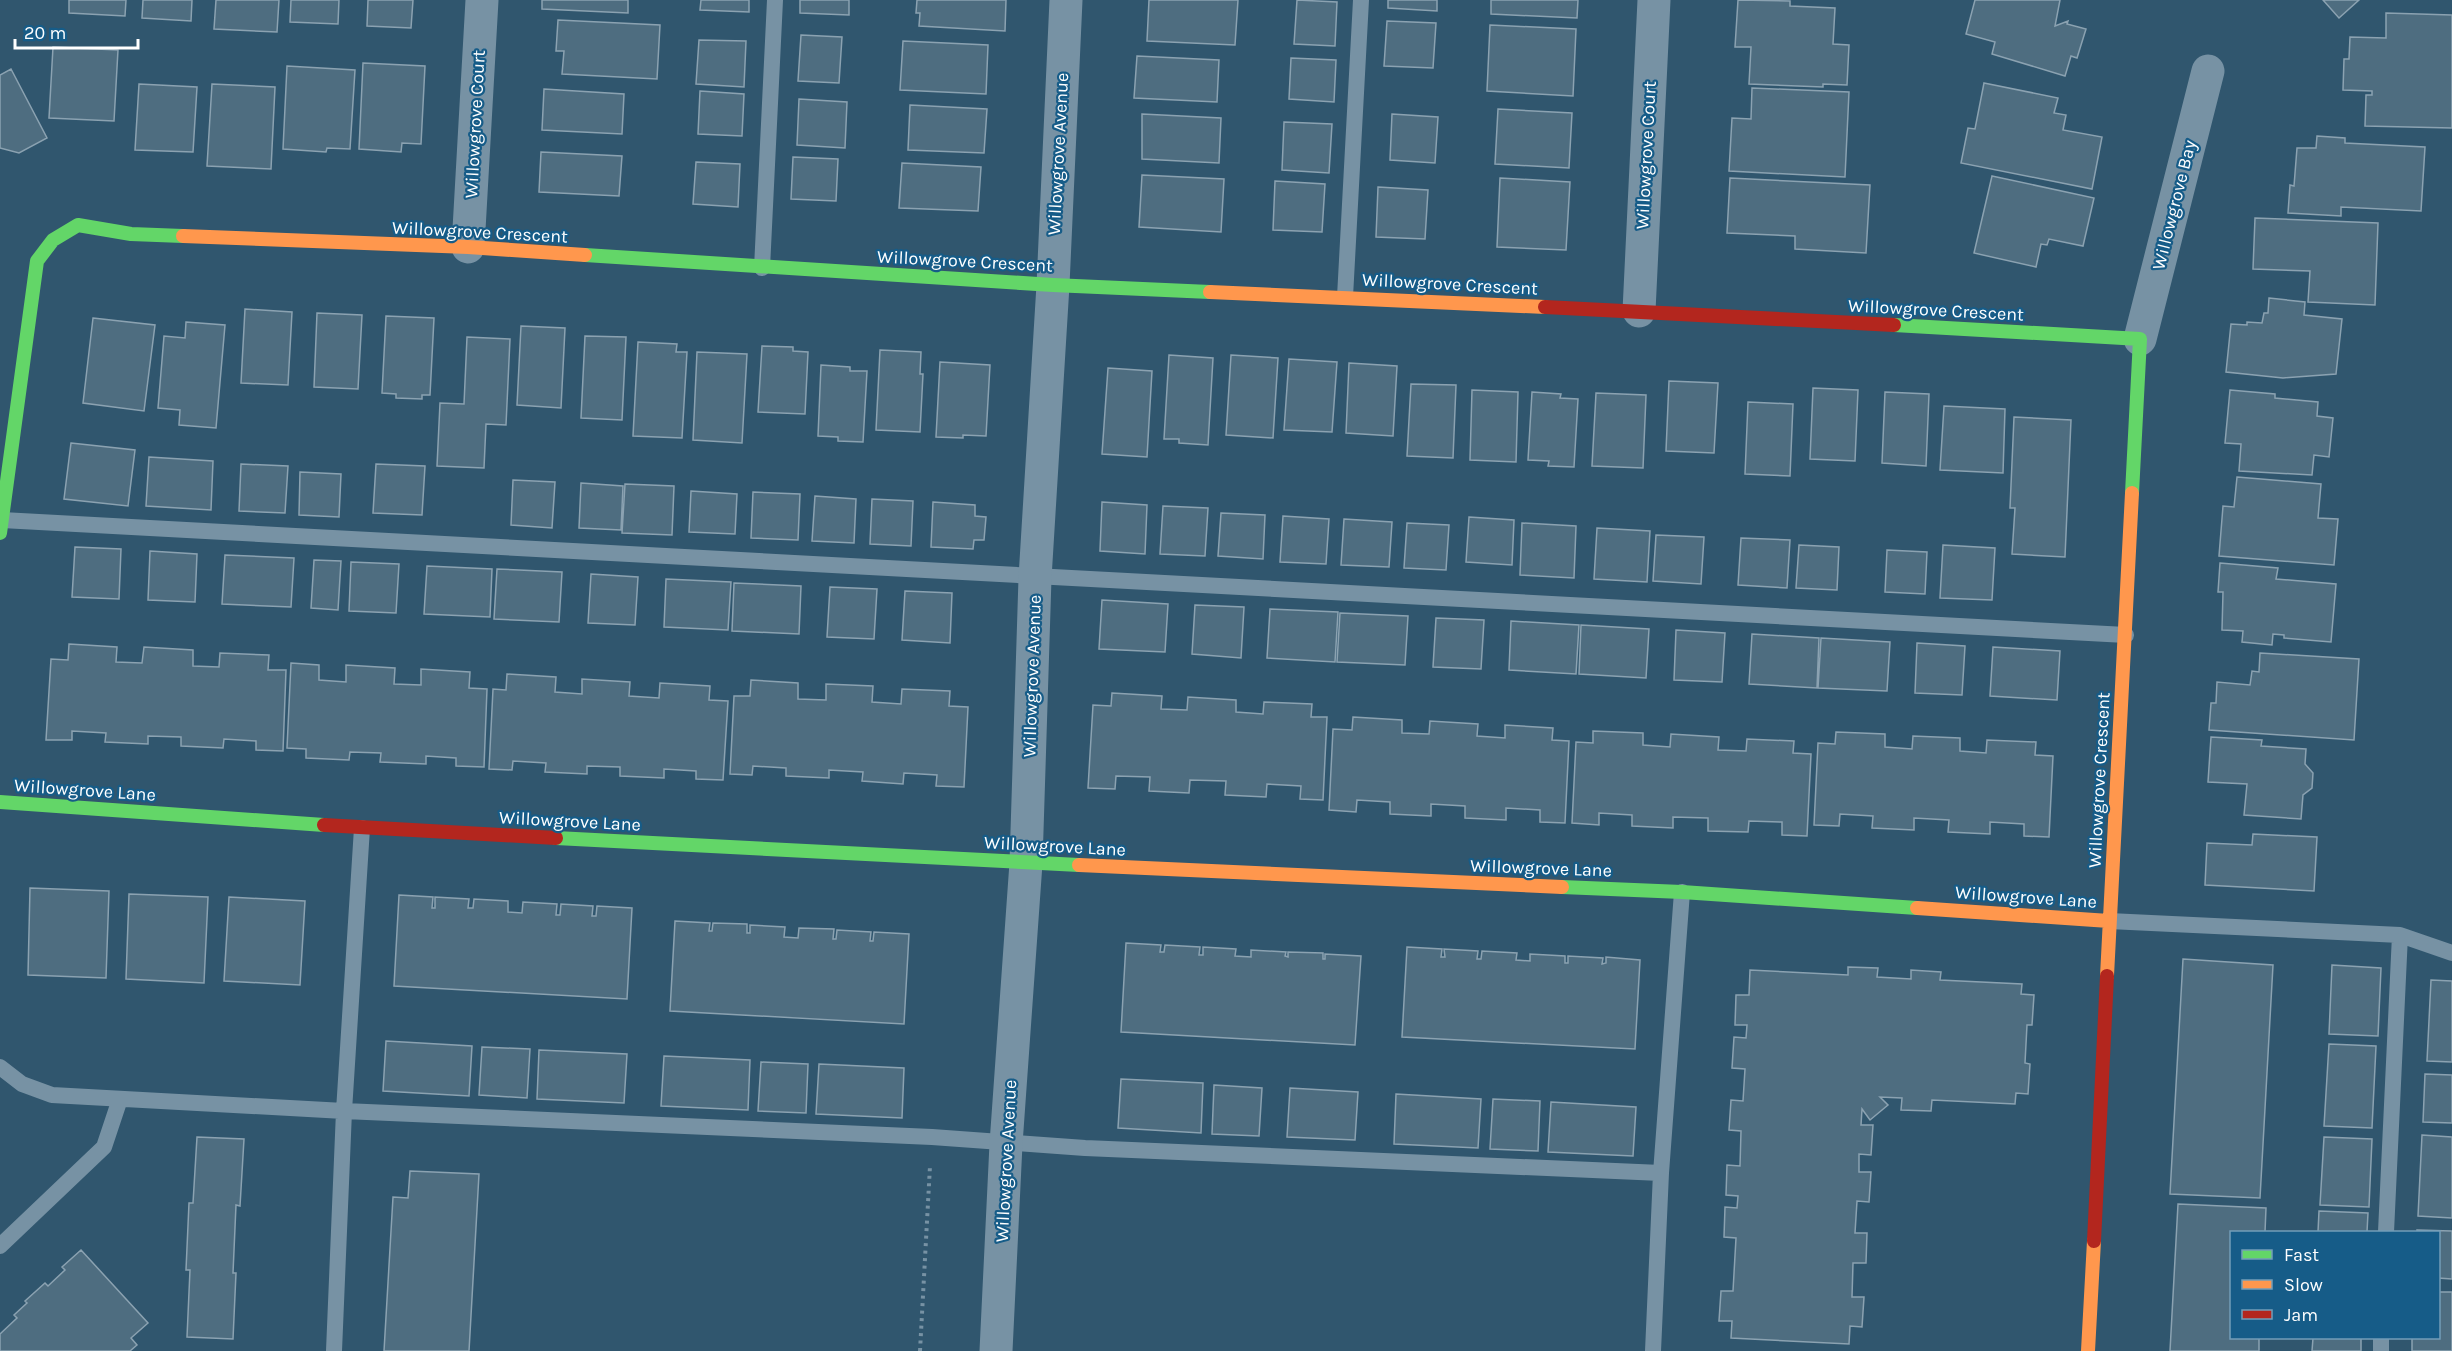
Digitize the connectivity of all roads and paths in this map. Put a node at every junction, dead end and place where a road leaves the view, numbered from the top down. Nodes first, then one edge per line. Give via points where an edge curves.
1 (483, 0) edge
2 (775, 0) edge
3 (1066, 0) edge
4 (1360, 0) edge
5 (1654, 0) edge
6 (2208, 71) dead end
7 (468, 247) junction
8 (762, 268) junction
9 (1053, 285) junction
10 (1345, 297) junction
11 (1639, 311) junction
12 (2140, 339) junction
13 (1, 526) edge
14 (1035, 578) junction
15 (2126, 636) junction
16 (0, 802) edge
17 (363, 828) junction
18 (1026, 863) junction
19 (1682, 892) junction
20 (2109, 921) junction
21 (2400, 935) junction
22 (2452, 953) edge
23 (0, 1067) edge
24 (120, 1099) junction
25 (344, 1111) junction
26 (932, 1137) junction
27 (1006, 1144) junction
28 (1661, 1173) junction
29 (2386, 1231) edge
30 (0, 1246) edge
31 (334, 1351) edge
32 (920, 1351) edge
33 (996, 1351) edge
34 (1653, 1351) edge
35 (2088, 1351) edge

1 - 7 street, Willowgrove Court
2 - 8 lane
3 - 9 street, Willowgrove Avenue
4 - 10 lane
5 - 11 street, Willowgrove Court
6 - 12 street, Willowgrove Bay
7 - 8 street, Willowgrove Crescent
7 - 13 street, Willowgrove Crescent via 131,234 78,225 53,240 37,261
8 - 9 street, Willowgrove Crescent
9 - 10 street, Willowgrove Crescent
9 - 14 street, Willowgrove Avenue
10 - 11 street, Willowgrove Crescent
11 - 12 street, Willowgrove Crescent
12 - 15 street, Willowgrove Crescent
13 - 14 lane
14 - 15 lane
14 - 18 street, Willowgrove Avenue
15 - 20 street, Willowgrove Crescent
16 - 17 street, Willowgrove Lane
17 - 18 street, Willowgrove Lane
17 - 25 lane
18 - 19 street, Willowgrove Lane
18 - 27 street, Willowgrove Avenue
19 - 20 street, Willowgrove Lane
19 - 28 lane
20 - 21 lane
20 - 35 street, Willowgrove Crescent
21 - 22 lane
21 - 29 lane
23 - 24 lane via 22,1084 52,1095
24 - 25 lane
24 - 30 lane via 104,1147
25 - 26 lane
25 - 31 lane
26 - 27 lane
26 - 32 path
27 - 28 lane
27 - 33 street, Willowgrove Avenue
28 - 34 lane

